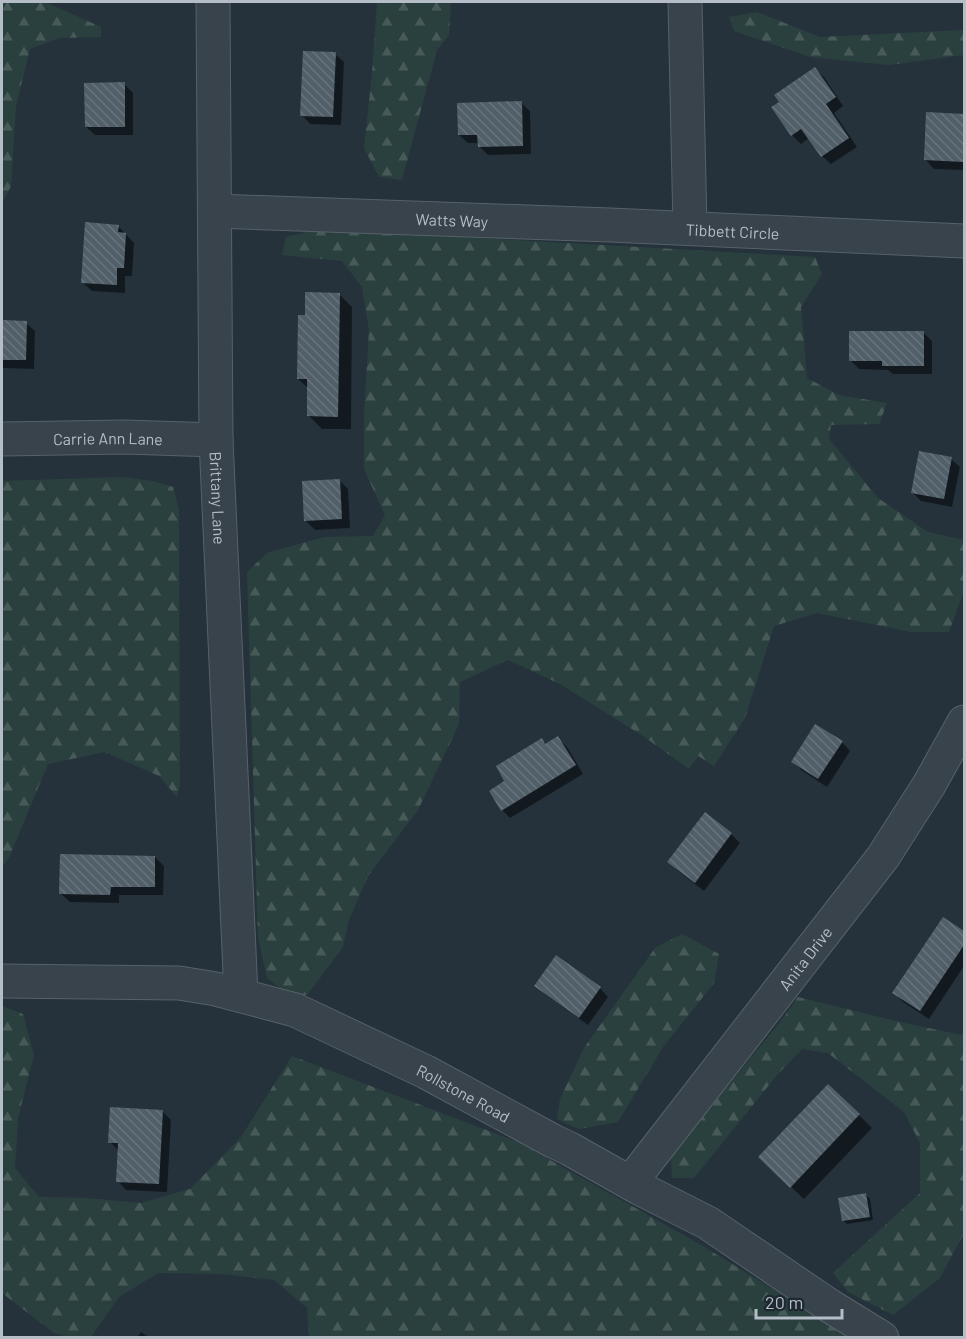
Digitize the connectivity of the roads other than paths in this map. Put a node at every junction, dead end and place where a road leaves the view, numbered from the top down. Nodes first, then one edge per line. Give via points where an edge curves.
1 (213, 2) edge
2 (685, 2) edge
3 (215, 211) junction
4 (690, 228) junction
5 (964, 241) edge
6 (2, 439) edge
7 (216, 440) junction
8 (964, 722) edge
9 (2, 981) edge
10 (241, 995) junction
11 (630, 1183) junction
12 (882, 1338) edge

1 - 3 street, Brittany Lane
2 - 4 street, Tibbett Circle
3 - 4 street, Watts Way
3 - 7 street, Brittany Lane
4 - 5 street, Tibbett Circle
6 - 7 street, Carrie Ann Lane
7 - 10 street, Brittany Lane
8 - 11 street, Anita Drive via 877,865
9 - 10 street, Rollstone Road via 179,983
10 - 11 street, Rollstone Road via 294,1010 426,1072
11 - 12 street, Rollstone Road via 708,1223

